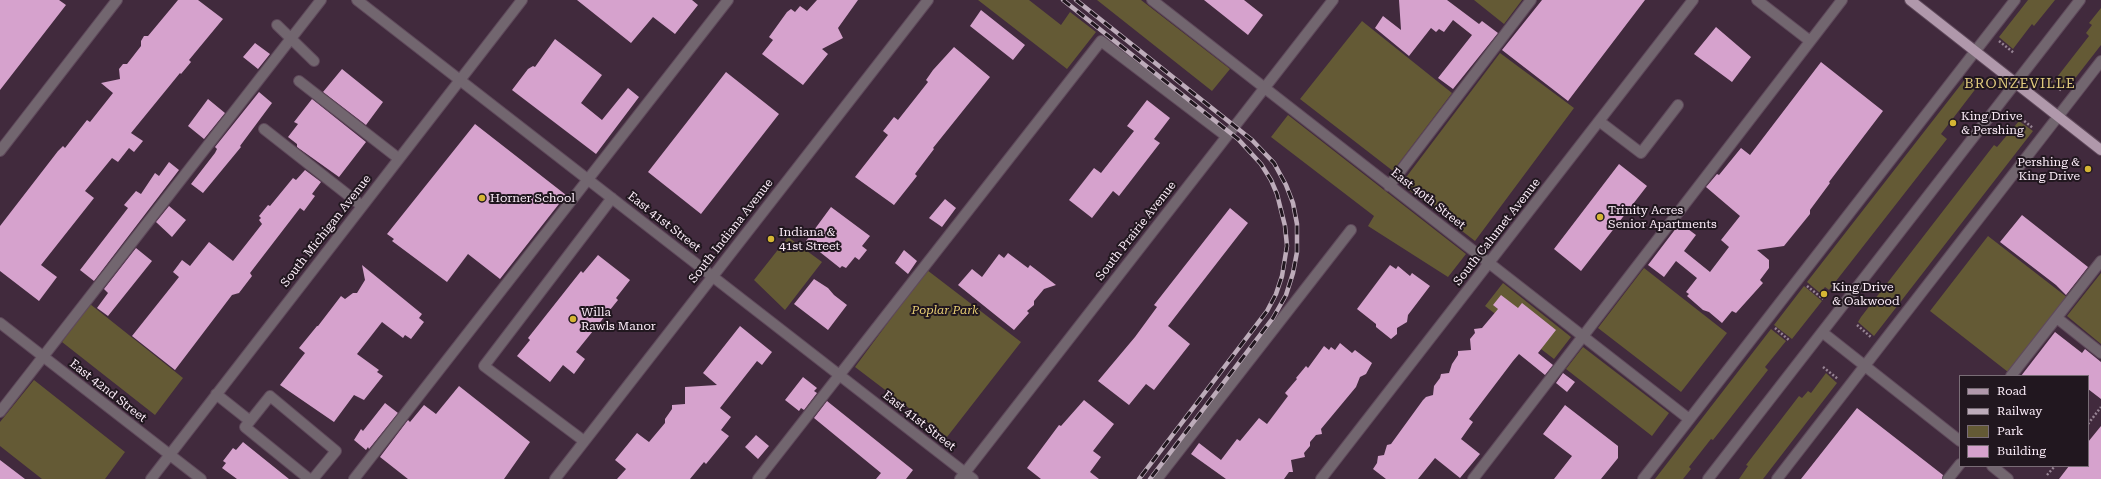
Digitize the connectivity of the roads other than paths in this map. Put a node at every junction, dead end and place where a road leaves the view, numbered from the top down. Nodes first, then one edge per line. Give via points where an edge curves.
1 (117, 0) edge
2 (321, 0) edge
3 (357, 0) edge
4 (522, 0) edge
5 (728, 0) edge
6 (928, 0) edge
7 (1152, 0) edge
8 (1333, 0) edge
9 (1531, 0) edge
10 (1693, 0) edge
11 (1757, 0) edge
12 (1842, 0) edge
13 (1910, 0) edge
14 (2015, 0) edge
15 (2080, 0) edge
16 (277, 25) dead end
17 (290, 39) junction
18 (1810, 41) junction
19 (1975, 51) junction
20 (314, 61) dead end
21 (2101, 62) edge
22 (459, 80) junction
23 (299, 81) dead end
24 (2015, 83) junction
25 (1265, 88) junction
26 (1678, 105) dead end
27 (2058, 116) junction
28 (1599, 121) junction
29 (264, 129) dead end
30 (1226, 136) junction
31 (2101, 150) edge
32 (0, 151) edge
33 (398, 158) junction
34 (588, 180) junction
35 (1389, 186) junction
36 (612, 198) junction
37 (362, 206) junction
38 (1351, 230) dead end
39 (2101, 261) edge
40 (1489, 263) junction
41 (712, 276) junction
42 (2056, 318) junction
43 (0, 323) edge
44 (1822, 332) junction
45 (1583, 336) junction
46 (2101, 353) edge
47 (43, 356) junction
48 (1865, 365) junction
49 (839, 375) junction
50 (2012, 375) edge
51 (216, 394) junction
52 (0, 412) edge
53 (1690, 419) junction
54 (250, 421) junction
55 (1959, 439) edge
56 (584, 441) junction
57 (169, 455) junction
58 (1959, 465) edge
59 (1993, 467) edge
60 (962, 476) edge
61 (151, 479) edge
62 (201, 479) edge
63 (309, 479) edge
64 (314, 479) edge
65 (354, 479) edge
66 (555, 479) edge
67 (758, 479) edge
68 (973, 479) edge
69 (1158, 479) edge
70 (1321, 479) edge
71 (1473, 479) edge
72 (1643, 479) edge
73 (1708, 479) edge
74 (1777, 479) edge
75 (1948, 479) edge
76 (2008, 479) edge

1 - 32 street
2 - 17 street
3 - 22 street, East 41st Street
4 - 22 street, South Michigan Avenue
5 - 34 street
6 - 41 street, South Indiana Avenue
7 - 25 street, East 40th Street
8 - 25 street, South Prairie Avenue
9 - 35 street
10 - 28 street, South Calumet Avenue
11 - 18 street
12 - 18 street
13 - 19 main road
14 - 19 street
15 - 24 street
16 - 17 street
17 - 20 street
17 - 47 street
18 - 45 street
19 - 24 main road
19 - 53 street
21 - 27 street
22 - 33 street, South Michigan Avenue
22 - 34 street, East 41st Street
23 - 33 street
24 - 27 main road
24 - 44 street
25 - 30 street, South Prairie Avenue
25 - 35 street, East 40th Street
26 - 28 street via 1641,154
27 - 31 main road
27 - 48 street
28 - 40 street, South Calumet Avenue
29 - 37 street
30 - 49 street via 1101,41
30 - 60 street, South Prairie Avenue
33 - 37 street, South Michigan Avenue
34 - 36 street, East 41st Street
34 - 65 street
35 - 40 street, East 40th Street
36 - 41 street, East 41st Street
36 - 56 street via 484,366
37 - 51 street, South Michigan Avenue
38 - 69 street
39 - 42 street
40 - 45 street, East 40th Street
40 - 70 street, South Calumet Avenue
41 - 49 street, East 41st Street
41 - 56 street, South Indiana Avenue
42 - 46 street
42 - 50 street
43 - 47 street, East 42nd Street
44 - 48 street
44 - 73 street
45 - 53 street, East 40th Street
45 - 71 street
47 - 52 street
47 - 57 street, East 42nd Street
48 - 55 street
48 - 74 street
49 - 60 street, East 41st Street
49 - 67 street
51 - 54 street
51 - 57 street, South Michigan Avenue
53 - 72 street
54 - 63 street via 245,426
54 - 64 street via 270,396 336,451
56 - 66 street, South Indiana Avenue
57 - 61 street, South Michigan Avenue
57 - 62 street, East 42nd Street
58 - 75 street
59 - 76 street
60 - 68 street, East 41st Street

